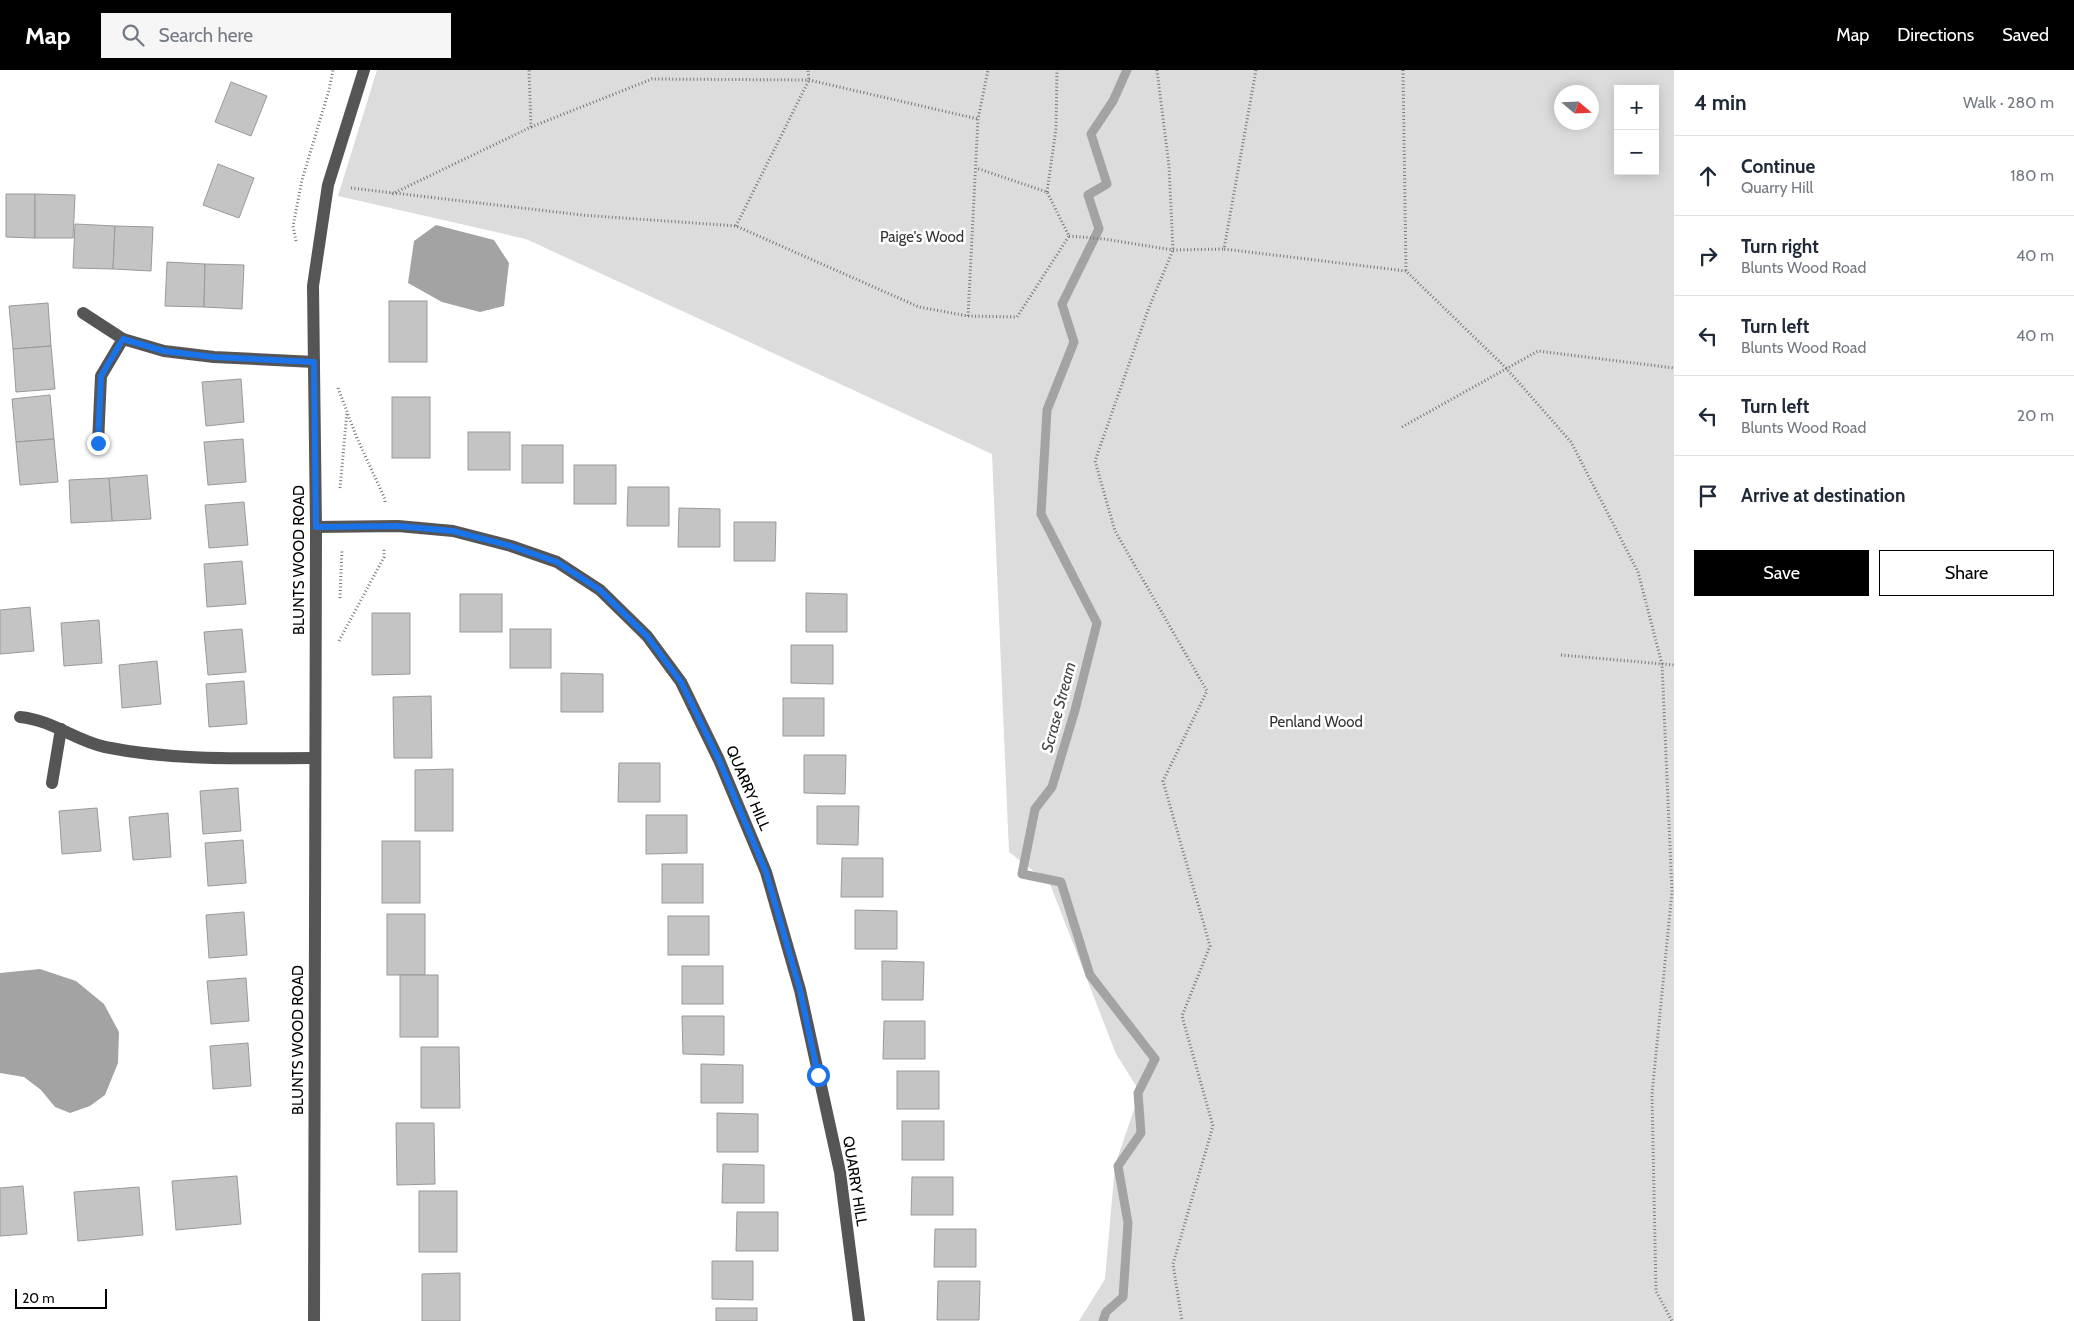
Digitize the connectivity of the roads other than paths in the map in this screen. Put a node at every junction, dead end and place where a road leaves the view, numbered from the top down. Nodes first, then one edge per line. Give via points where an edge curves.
1 (364, 70) edge
2 (82, 313) dead end
3 (123, 339) junction
4 (314, 362) junction
5 (98, 443) dead end
6 (316, 527) junction
7 (20, 717) dead end
8 (61, 729) junction
9 (314, 758) junction
10 (52, 783) dead end
11 (314, 1321) edge
12 (859, 1321) edge

1 - 4 street, BLUNTS WOOD ROAD via 328,185 313,286
2 - 3 street
3 - 4 street via 164,351
3 - 5 street via 101,376
4 - 6 street, BLUNTS WOOD ROAD
6 - 9 street, BLUNTS WOOD ROAD
6 - 12 street, QUARRY HILL via 385,526 453,531 557,562 600,590 647,636 681,682 719,760 766,872 800,990 840,1172
7 - 8 street via 33,718
8 - 9 street via 104,747 179,757
8 - 10 street
9 - 11 street, BLUNTS WOOD ROAD

